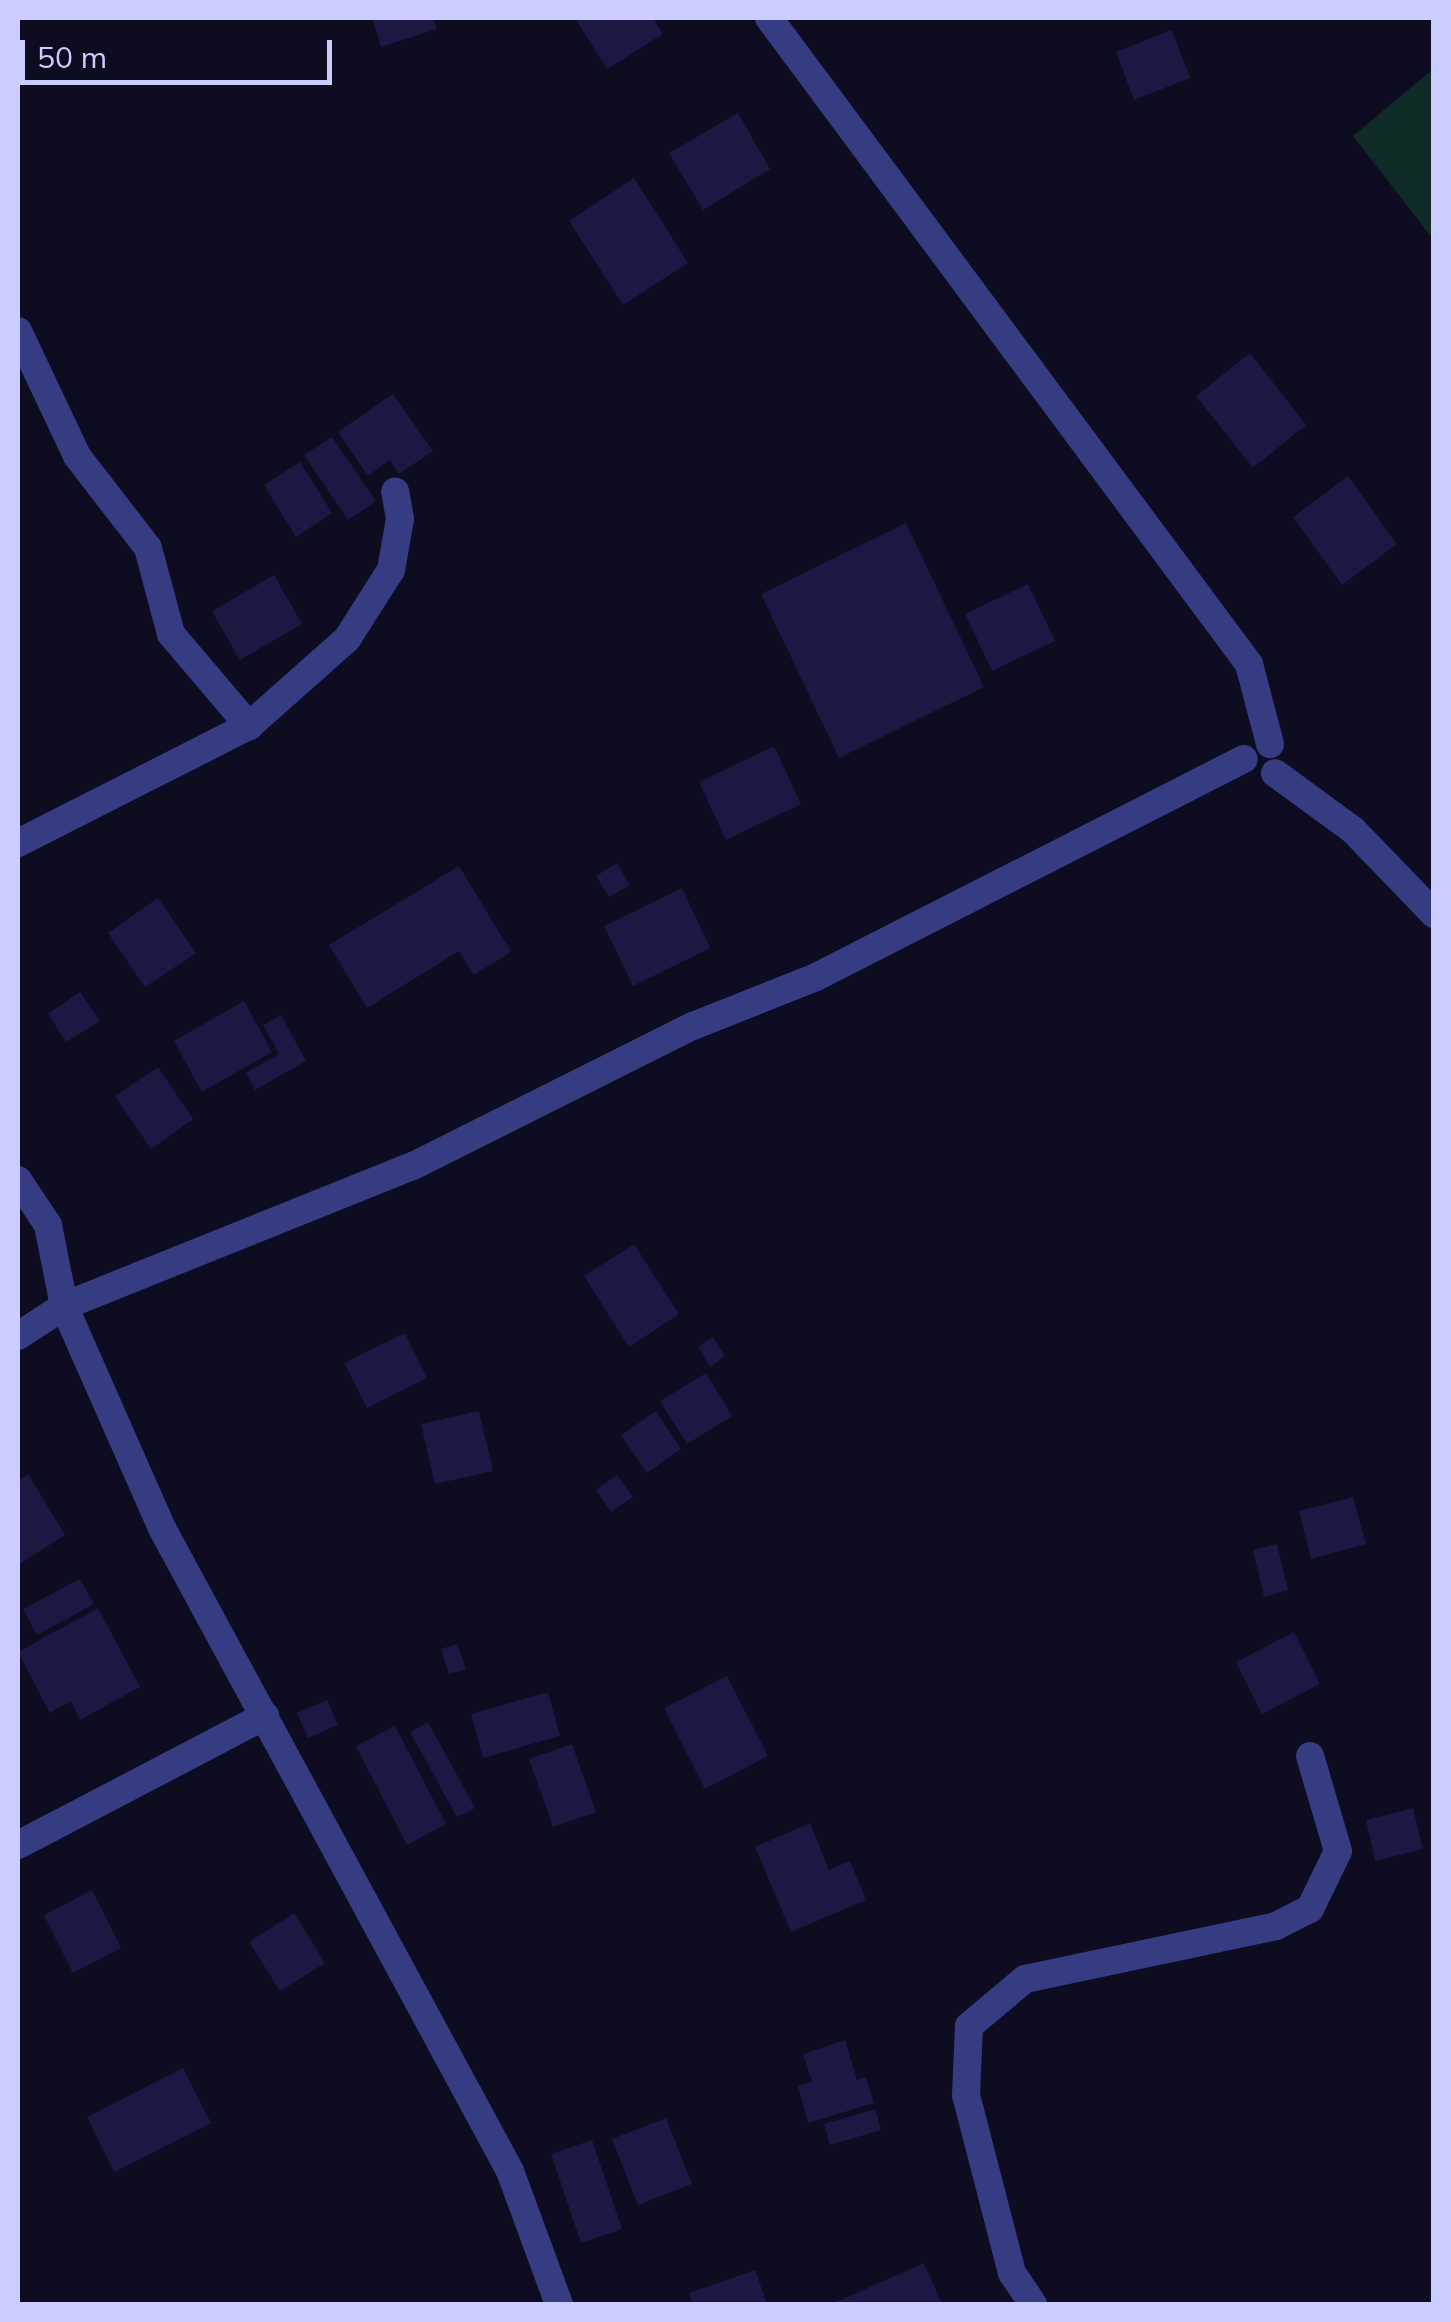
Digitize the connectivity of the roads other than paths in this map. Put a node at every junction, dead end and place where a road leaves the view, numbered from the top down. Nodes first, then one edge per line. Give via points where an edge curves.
1 (768, 18) edge
2 (18, 331) edge
3 (394, 491) dead end
4 (250, 726) junction
5 (1270, 744) dead end
6 (1244, 759) dead end
7 (1274, 773) dead end
8 (18, 843) edge
9 (1434, 914) edge
10 (18, 1180) edge
11 (64, 1306) junction
12 (18, 1336) edge
13 (265, 1716) junction
14 (1310, 1756) dead end
15 (18, 1845) edge
16 (559, 2304) edge
17 (1033, 2304) edge

1 - 5 street via 1249,664
2 - 4 street via 78,456 148,548 171,634
3 - 4 street via 396,546 372,610
4 - 8 street
6 - 11 street via 816,977 693,1026 413,1166
7 - 9 street via 1353,830
10 - 11 street via 48,1225
11 - 12 street
11 - 13 street via 163,1530
13 - 15 street
13 - 16 street via 510,2171
14 - 17 street via 1338,1851 1310,1909 1276,1926 1025,1979 969,2026 966,2095 1012,2273

